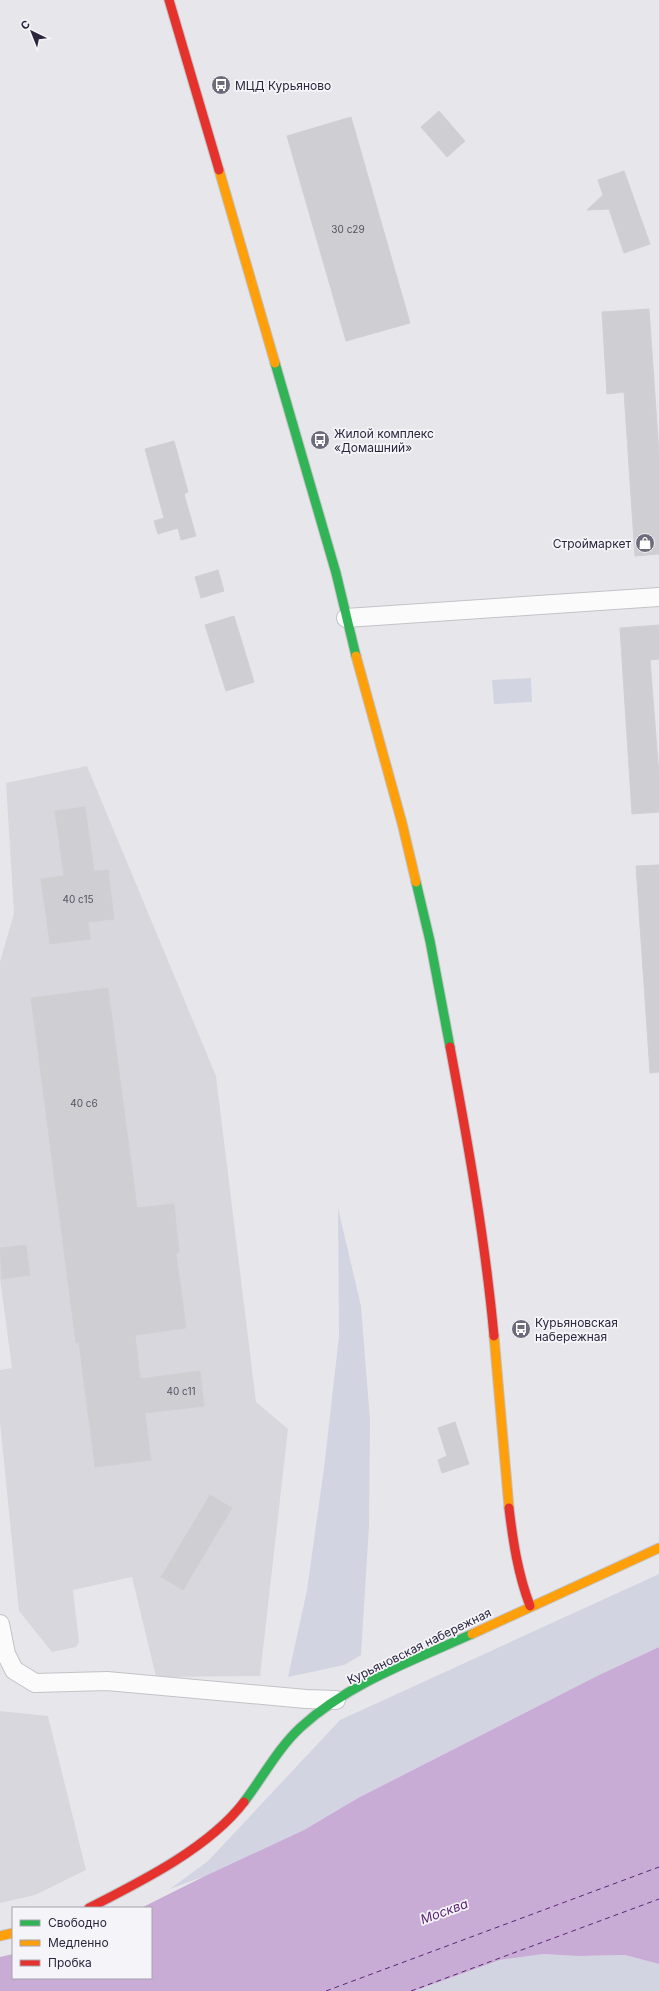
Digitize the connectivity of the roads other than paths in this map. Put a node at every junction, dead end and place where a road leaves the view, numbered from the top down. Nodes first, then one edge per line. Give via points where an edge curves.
1 (169, 0) edge
2 (659, 597) edge
3 (346, 618) junction
4 (659, 1548) edge
5 (530, 1606) junction
6 (0, 1624) edge
7 (336, 1700) junction
8 (91, 1907) edge
9 (12, 1933) edge
10 (0, 1936) edge

1 - 3 street via 304,460
2 - 3 street
3 - 5 street via 402,823 433,956 477,1201 488,1279 513,1546 521,1582
4 - 5 street, Курьяновская набережная
5 - 7 street, Курьяновская набережная via 384,1674
6 - 7 street via 6,1654 14,1670 35,1683 107,1681
7 - 8 street, Курьяновская набережная via 301,1726 274,1757 236,1812 202,1841 148,1878
9 - 10 street

